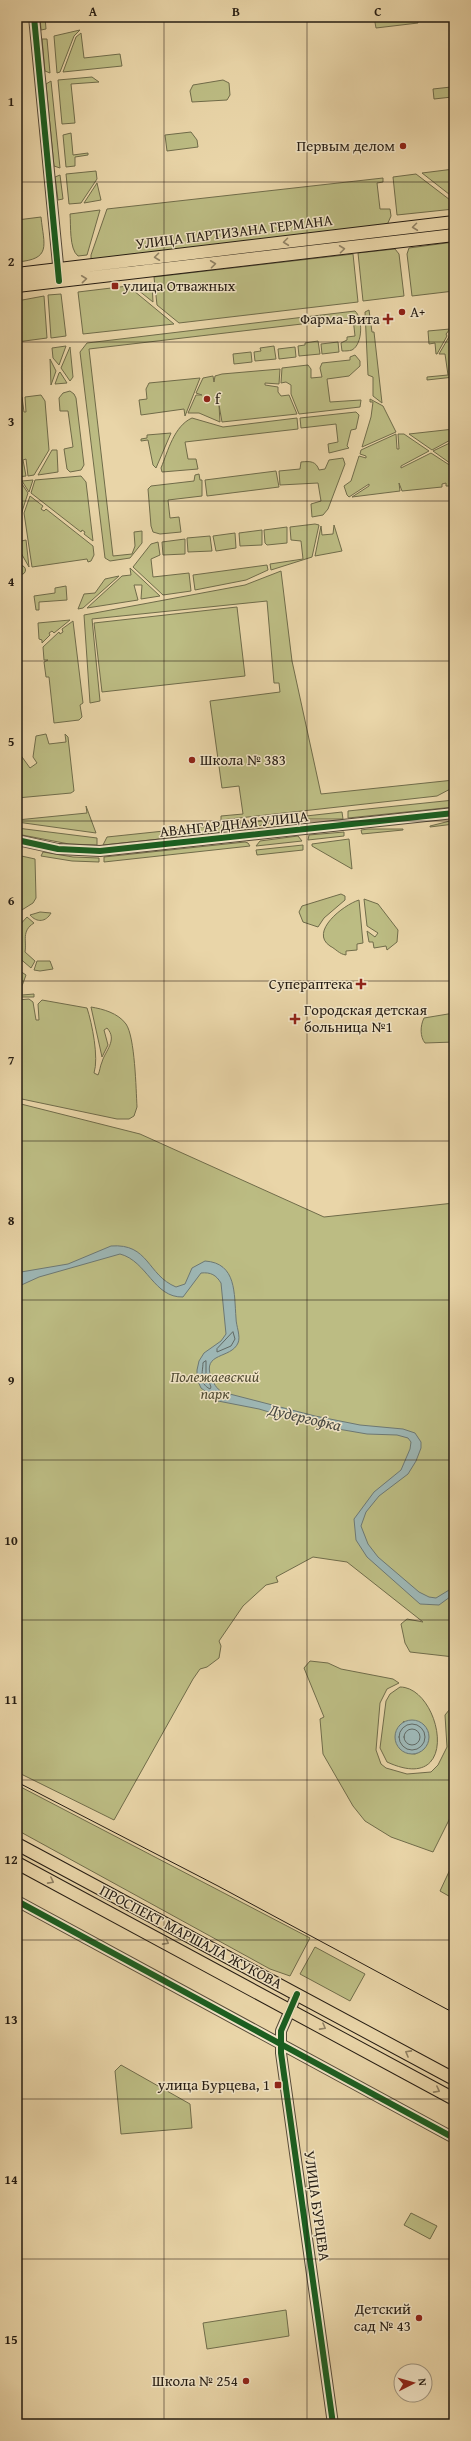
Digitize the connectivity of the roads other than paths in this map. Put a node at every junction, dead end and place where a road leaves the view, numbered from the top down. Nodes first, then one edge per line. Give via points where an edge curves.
1 (34, 17) edge
2 (454, 222) edge
3 (454, 235) edge
4 (17, 274) edge
5 (59, 276) junction
6 (17, 286) edge
7 (454, 813) edge
8 (17, 840) edge
9 (17, 1844) edge
10 (17, 1862) edge
11 (17, 1901) edge
12 (297, 1994) junction
13 (289, 2008) junction
14 (281, 2043) junction
15 (454, 2079) edge
16 (454, 2099) edge
17 (454, 2138) edge
18 (333, 2424) edge

1 - 5 street
2 -> 5 main road, УЛИЦА ПАРТИЗАНА ГЕРМАНА
5 -> 3 main road, УЛИЦА ПАРТИЗАНА ГЕРМАНА
4 - 5 main road, УЛИЦА ПАРТИЗАНА ГЕРМАНА
5 - 6 main road, УЛИЦА ПАРТИЗАНА ГЕРМАНА
7 - 8 street, АВАНГАРДНАЯ УЛИЦА via 100,851 58,849
9 - 12 main road, ПРОСПЕКТ МАРШАЛА ЖУКОВА
10 -> 13 main road, ПРОСПЕКТ МАРШАЛА ЖУКОВА
11 - 14 street
12 - 13 street, УЛИЦА БУРЦЕВА
15 -> 12 main road, ПРОСПЕКТ МАРШАЛА ЖУКОВА
13 - 14 street, УЛИЦА БУРЦЕВА via 281,2031
13 -> 16 main road, ПРОСПЕКТ МАРШАЛА ЖУКОВА
14 - 17 street
14 - 18 street, УЛИЦА БУРЦЕВА

